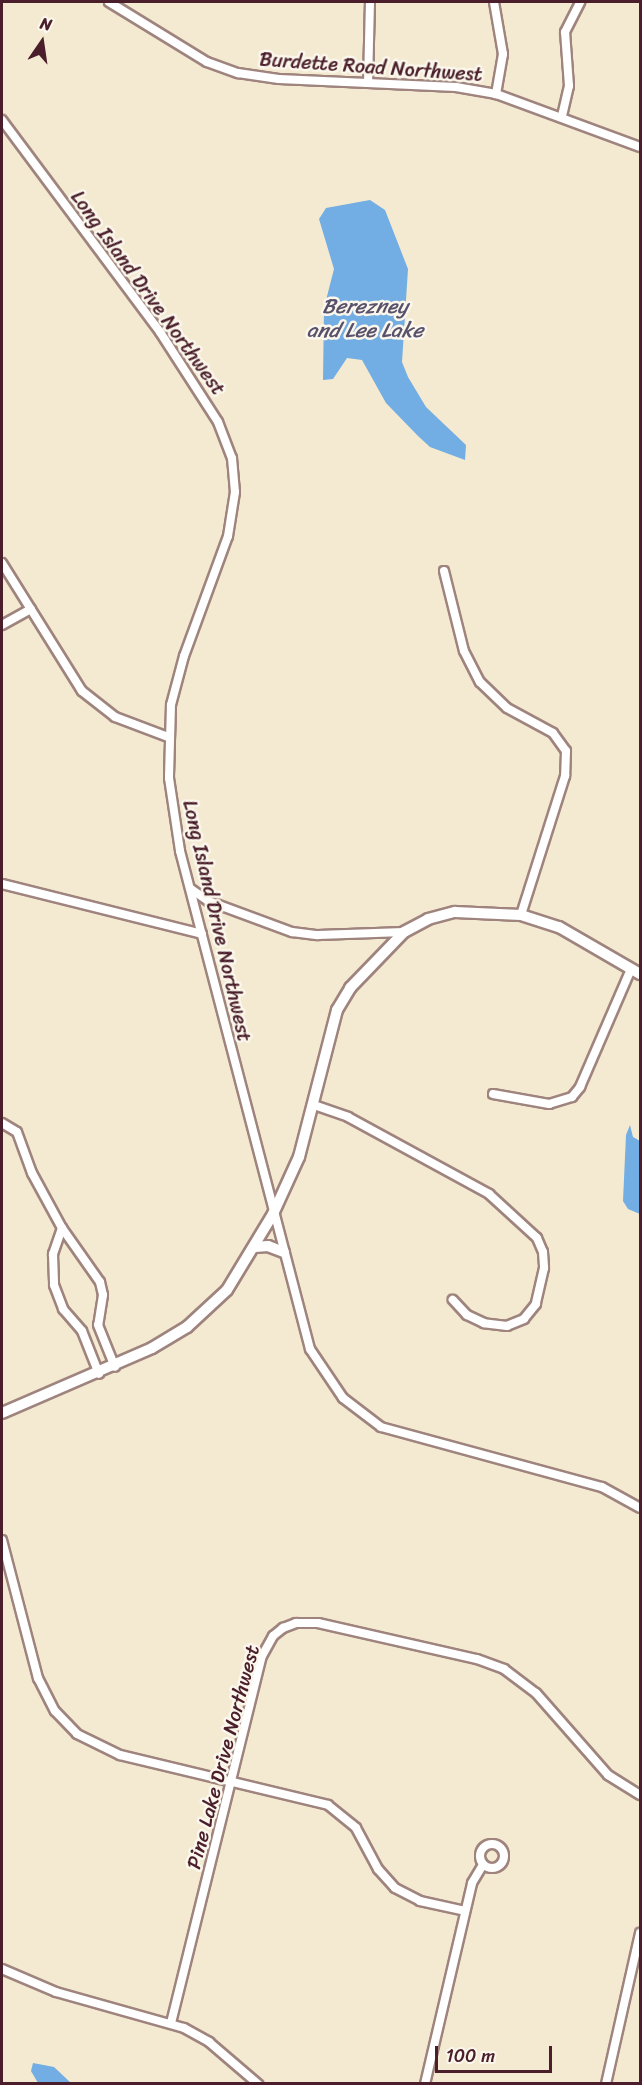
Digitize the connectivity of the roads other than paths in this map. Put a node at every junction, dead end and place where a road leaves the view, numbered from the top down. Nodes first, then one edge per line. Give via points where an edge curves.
1 (109, 2) edge
2 (370, 2) edge
3 (494, 2) edge
4 (580, 2) edge
5 (368, 83) junction
6 (496, 94) junction
7 (562, 116) junction
8 (2, 120) edge
9 (640, 147) edge
10 (2, 562) edge
11 (444, 571) dead end
12 (30, 609) junction
13 (2, 625) edge
14 (168, 737) junction
15 (2, 884) edge
16 (191, 889) junction
17 (521, 915) junction
18 (404, 932) junction
19 (202, 934) junction
20 (636, 971) edge
21 (493, 1094) dead end
22 (314, 1105) junction
23 (2, 1123) edge
24 (273, 1214) junction
25 (62, 1228) junction
26 (255, 1247) junction
27 (284, 1251) junction
28 (453, 1300) dead end
29 (98, 1325) junction
30 (82, 1331) junction
31 (116, 1367) junction
32 (99, 1374) junction
33 (2, 1413) edge
34 (640, 1509) edge
35 (2, 1540) edge
36 (231, 1781) junction
37 (640, 1795) edge
38 (483, 1865) dead end
39 (465, 1911) junction
40 (640, 1933) edge
41 (2, 1969) edge
42 (171, 2023) junction
43 (258, 2084) edge
44 (425, 2084) edge
45 (606, 2084) edge

1 - 5 street, Burdette Road Northwest via 207,62 237,73
2 - 5 street
3 - 6 street via 493,14 503,54
4 - 7 street via 566,32 569,86
5 - 6 street, Burdette Road Northwest via 456,87
6 - 7 street, Burdette Road Northwest
7 - 9 street, Burdette Road Northwest
8 - 14 street, Long Island Drive Northwest via 164,338 219,422 232,458 235,492 228,536 178,673
10 - 12 street
11 - 17 street via 464,651 480,682 507,708 553,732 566,751 564,776
12 - 13 street
12 - 14 street via 82,691 115,717
14 - 16 street, Long Island Drive Northwest via 172,814
15 - 19 street
16 - 18 street via 208,901 292,932
16 - 19 street, Long Island Drive Northwest
17 - 18 main road via 455,912 428,919
17 - 20 main road via 559,927
18 - 22 main road via 340,1004 332,1023
19 - 24 street, Long Island Drive Northwest
20 - 21 street via 572,1097 549,1104
22 - 24 main road via 299,1157
22 - 28 street via 348,1117 489,1194 537,1238 544,1268 536,1304 524,1319 507,1326 484,1323 467,1315
23 - 25 street via 17,1132 32,1173
24 - 26 main road
24 - 27 street, Long Island Drive Northwest
25 - 29 street via 100,1282 104,1295
25 - 30 street via 53,1254 54,1285 63,1309
26 - 27 main road
26 - 31 main road via 209,1309 178,1333
27 - 34 street, Long Island Drive Northwest via 310,1349 330,1383 369,1419 408,1437 602,1487
29 - 30 street
29 - 31 street
30 - 32 street
31 - 32 main road
32 - 33 main road
35 - 36 street via 38,1678 65,1723 105,1750
36 - 37 street, Pine Lake Drive Northwest via 266,1647 283,1628 310,1621 477,1659 504,1669 536,1693 608,1775
36 - 39 street via 328,1805 356,1828 378,1869 396,1888 420,1901
36 - 42 street, Pine Lake Drive Northwest
38 - 39 street via 471,1883
39 - 44 street
40 - 45 street
41 - 42 street via 56,1992
42 - 43 street via 209,2042

